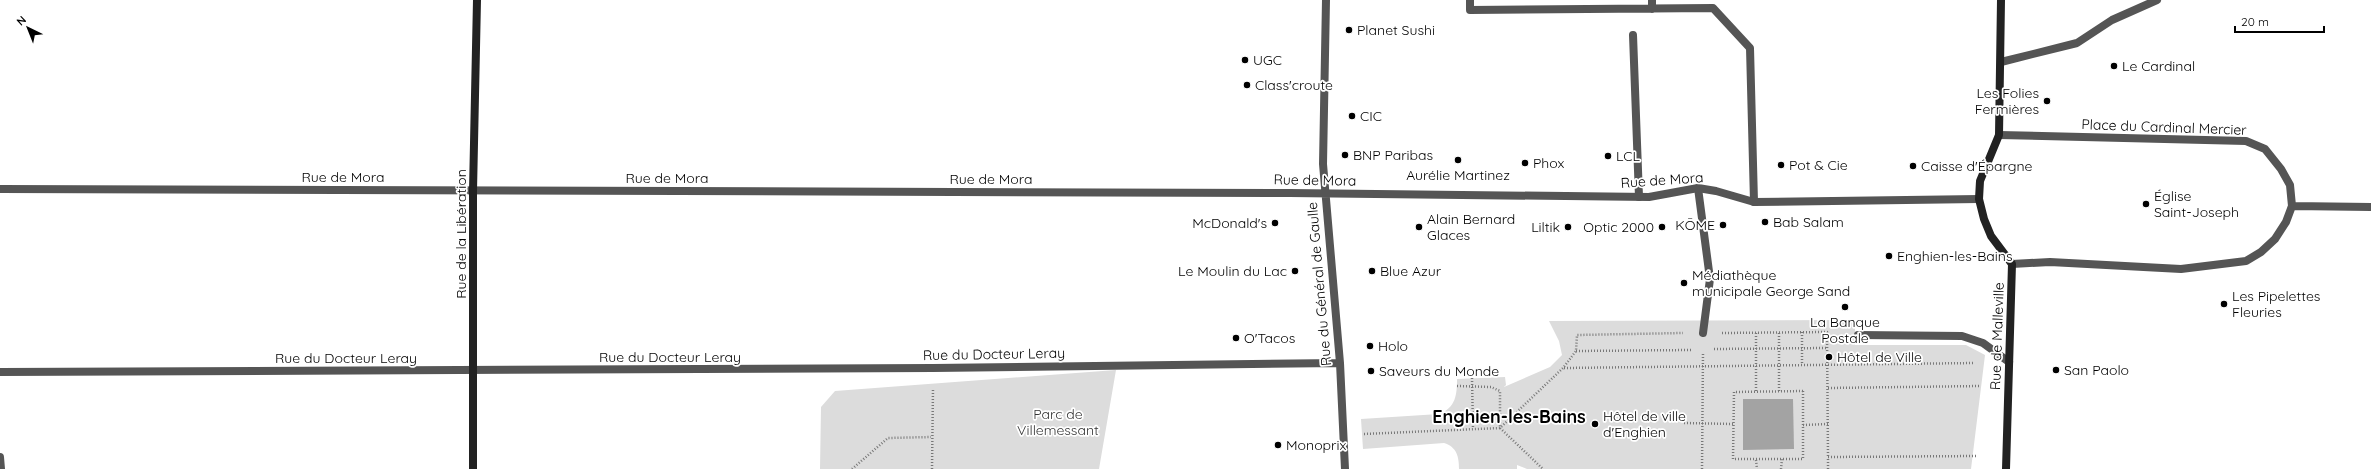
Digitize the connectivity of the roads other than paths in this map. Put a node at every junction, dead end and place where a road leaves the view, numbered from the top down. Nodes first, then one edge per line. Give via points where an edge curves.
1 (477, 0) edge
2 (1326, 0) edge
3 (1470, 0) edge
4 (1652, 0) edge
5 (2001, 0) edge
6 (2157, 0) edge
7 (1652, 9) junction
8 (1633, 35) dead end
9 (2001, 62) junction
10 (1999, 135) junction
11 (1698, 188) junction
12 (0, 189) edge
13 (473, 191) junction
14 (1325, 193) junction
15 (1639, 197) junction
16 (1979, 199) junction
17 (1754, 202) junction
18 (2292, 206) junction
19 (2371, 207) edge
20 (2012, 264) junction
21 (1703, 333) road end
22 (1858, 336) dead end
23 (2009, 362) junction
24 (1340, 363) junction
25 (474, 370) junction
26 (0, 372) edge
27 (0, 457) edge
28 (1, 469) edge
29 (473, 469) edge
30 (1345, 469) edge
31 (2006, 469) edge

1 - 13 main road, Rue de la Libération
2 - 14 street, Rue du Général de Gaulle
3 - 7 street via 1470,10
4 - 7 street
5 - 9 main road, Rue de Malleville
6 - 9 street via 2112,20 2077,43
7 - 17 street via 1713,8 1750,48
8 - 15 street
9 - 10 main road, Rue de Malleville
10 - 16 main road, Rue de Malleville via 1980,181
10 - 18 street, Place du Cardinal Mercier via 2246,141 2265,149 2281,168 2290,185
11 - 15 street, Rue de Mora via 1674,194
11 - 17 street, Rue de Mora
11 - 21 street via 1710,279
12 - 13 street, Rue de Mora
13 - 14 street, Rue de Mora
13 - 25 main road, Rue de la Libération
14 - 15 street, Rue de Mora
14 - 24 street, Rue du Général de Gaulle
16 - 17 street, Rue de Mora
16 - 20 main road, Rue de Malleville via 1991,236
18 - 19 street
18 - 20 street, Place du Cardinal Mercier via 2286,222 2275,238 2246,261 2181,269 2050,262
20 - 23 main road, Rue de Malleville
22 - 23 street via 1962,336 1983,343
23 - 31 main road, Rue de Malleville
24 - 25 street, Rue du Docteur Leray
24 - 30 street, Rue du Général de Gaulle
25 - 26 street, Rue du Docteur Leray
25 - 29 main road, Rue de la Libération
27 - 28 street

